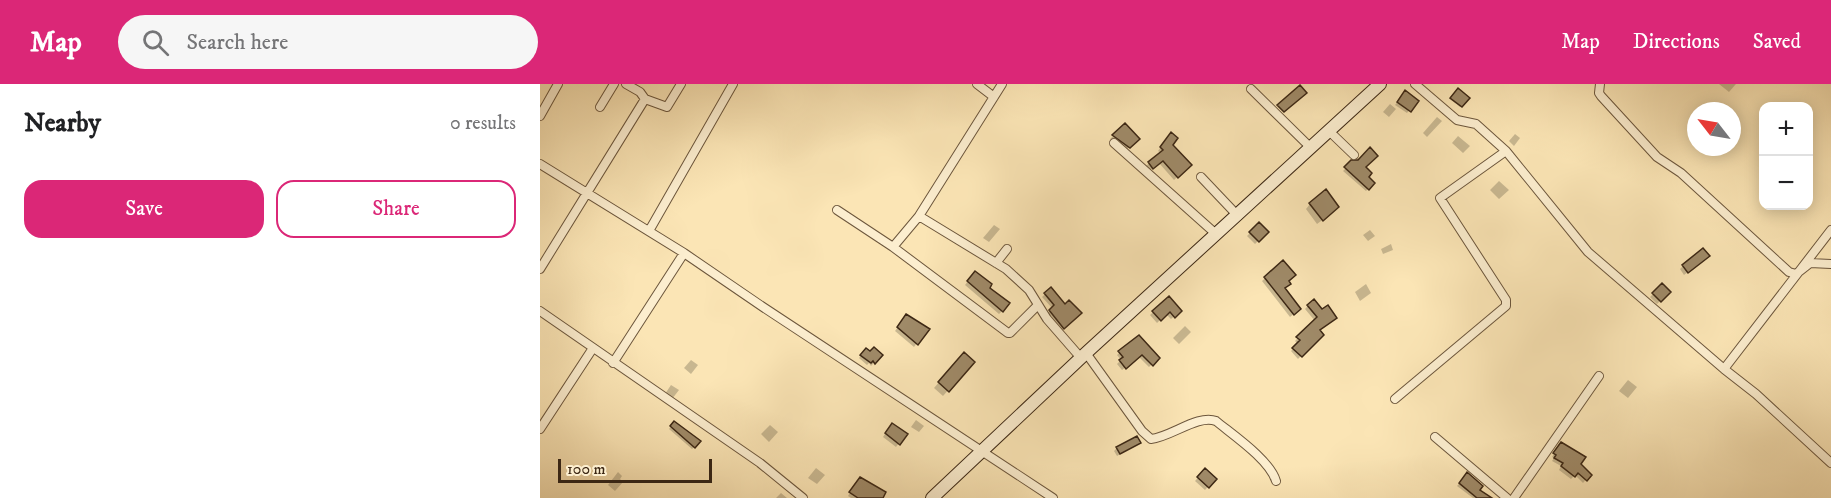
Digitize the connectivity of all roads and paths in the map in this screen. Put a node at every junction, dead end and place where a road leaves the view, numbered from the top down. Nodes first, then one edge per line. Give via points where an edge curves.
1 (558, 84) edge
2 (614, 84) edge
3 (626, 84) edge
4 (681, 84) edge
5 (733, 84) edge
6 (977, 84) edge
7 (1002, 84) edge
8 (1380, 84) edge
9 (1415, 84) edge
10 (1600, 84) edge
11 (1251, 89) dead end
12 (994, 97) junction
13 (645, 99) junction
14 (600, 107) dead end
15 (540, 116) edge
16 (1329, 131) junction
17 (1114, 143) dead end
18 (1310, 147) junction
19 (1506, 151) junction
20 (1354, 155) dead end
21 (540, 164) edge
22 (1201, 177) dead end
23 (588, 192) junction
24 (837, 210) dead end
25 (919, 216) junction
26 (1238, 216) junction
27 (1831, 230) edge
28 (649, 231) junction
29 (1216, 234) junction
30 (893, 247) junction
31 (1007, 249) dead end
32 (684, 253) junction
33 (996, 263) junction
34 (1831, 264) edge
35 (540, 269) edge
36 (1796, 274) junction
37 (1038, 305) junction
38 (540, 311) edge
39 (593, 348) junction
40 (1083, 356) junction
41 (613, 363) junction
42 (1724, 369) junction
43 (1599, 376) dead end
44 (1395, 399) dead end
45 (540, 429) edge
46 (1435, 438) dead end
47 (982, 451) junction
48 (1831, 463) edge
49 (1276, 481) dead end
50 (803, 498) edge
51 (932, 498) edge
52 (1053, 498) edge
53 (1507, 498) edge
54 (1514, 498) edge

1 - 15 street
2 - 14 street
3 - 13 street
4 - 13 street via 667,108
5 - 28 street
6 - 12 street
7 - 12 street
8 - 16 street
9 - 19 street via 1457,120 1476,123
10 - 36 street via 1601,96 1657,157 1682,173 1789,272
11 - 18 street
12 - 25 street
13 - 23 street
16 - 18 street
16 - 20 street
17 - 29 street
18 - 26 street
19 - 42 street via 1588,252
19 - 44 street via 1440,198 1506,300 1506,306
21 - 23 street
22 - 26 street
23 - 28 street
23 - 35 street
24 - 30 street
25 - 30 street
25 - 33 street
26 - 29 street
27 - 36 street
28 - 32 street
29 - 40 street
30 - 37 street via 1008,333
31 - 33 street
32 - 41 street
32 - 47 street
33 - 37 street via 1029,290
34 - 36 street via 1810,263
36 - 42 street
37 - 40 street
38 - 39 street
39 - 41 street
39 - 45 street
40 - 47 street
40 - 49 street via 1151,439 1163,438 1199,421 1216,421 1256,455 1274,473
41 - 50 street via 760,463
42 - 48 street
43 - 54 street
46 - 53 street
47 - 51 street
47 - 52 street

